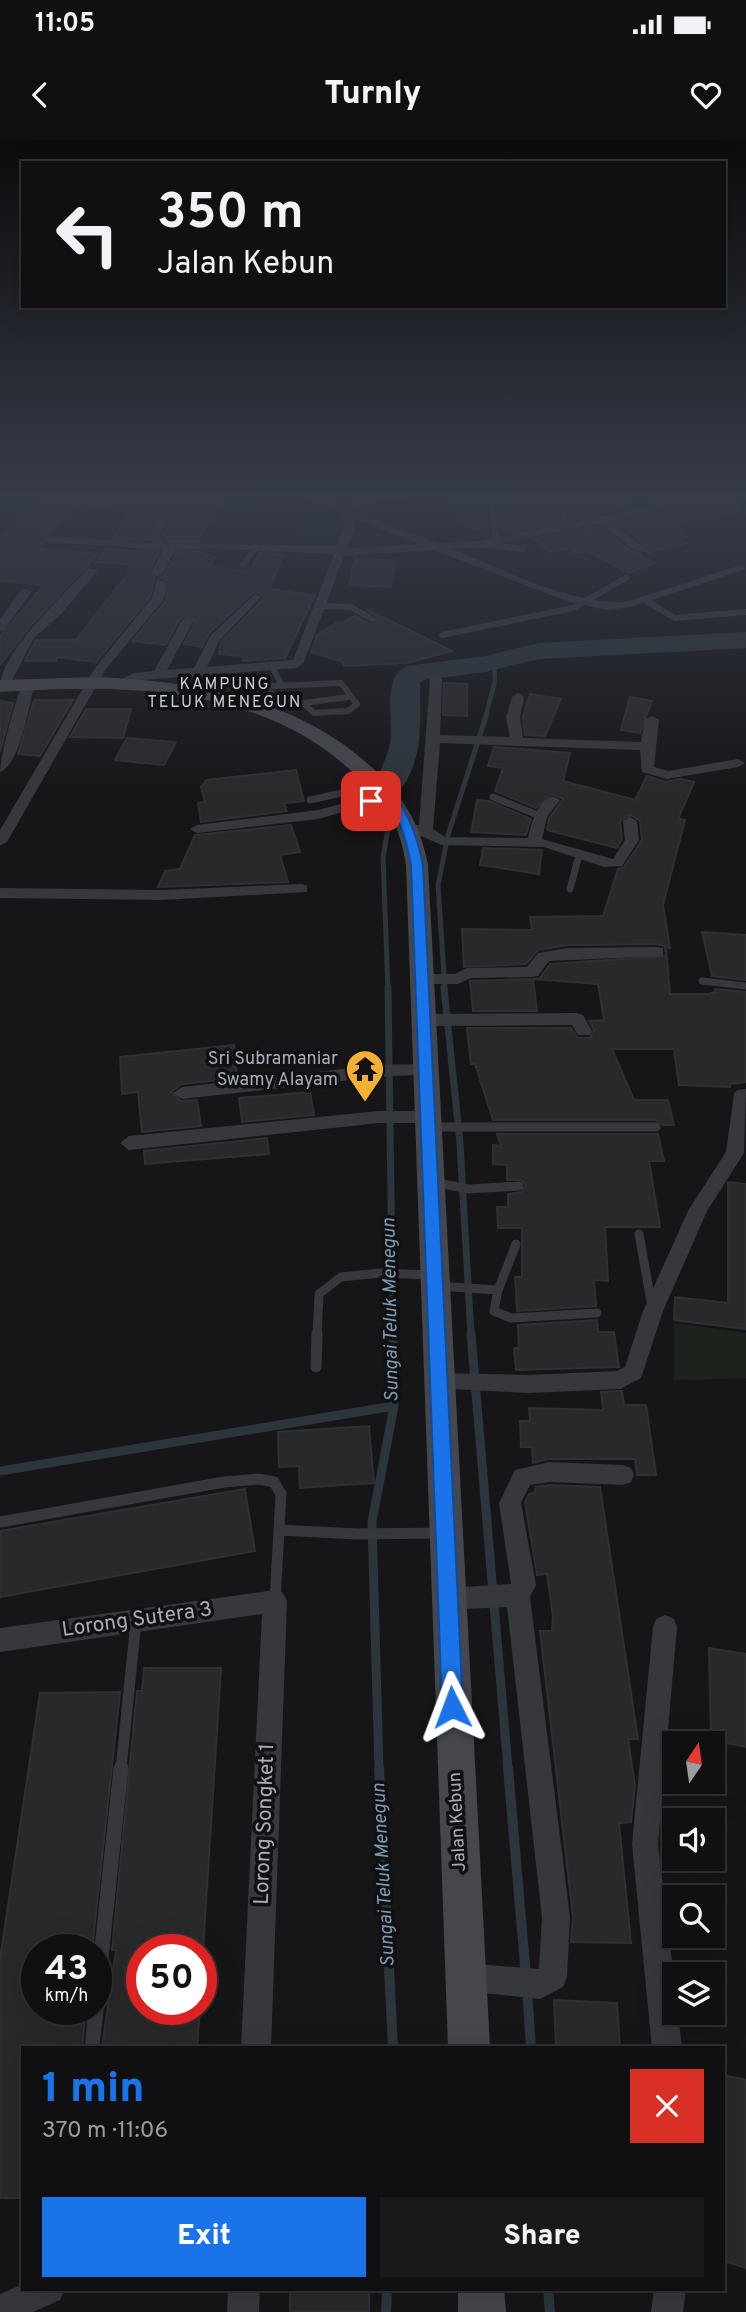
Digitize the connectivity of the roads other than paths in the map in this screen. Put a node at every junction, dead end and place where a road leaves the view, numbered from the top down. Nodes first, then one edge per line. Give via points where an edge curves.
1 (23, 595) edge
2 (70, 595) edge
3 (158, 595) edge
4 (322, 595) edge
5 (567, 595) edge
6 (596, 595) edge
7 (659, 595) edge
8 (255, 597) dead end
9 (645, 600) junction
10 (584, 602) junction
11 (318, 606) junction
12 (746, 612) edge
13 (372, 619) dead end
14 (188, 620) dead end
15 (0, 627) edge
16 (442, 635) dead end
17 (272, 666) junction
18 (199, 672) junction
19 (178, 673) junction
20 (158, 675) junction
21 (436, 679) dead end
22 (96, 681) junction
23 (124, 682) junction
24 (28, 684) junction
25 (1, 686) edge
26 (282, 686) junction
27 (251, 687) junction
28 (349, 697) junction
29 (518, 697) dead end
30 (302, 714) junction
31 (652, 720) dead end
32 (435, 739) junction
33 (517, 742) junction
34 (647, 746) junction
35 (738, 763) dead end
36 (0, 768) edge
37 (383, 790) junction
38 (493, 797) dead end
39 (310, 800) dead end
40 (553, 800) dead end
41 (540, 816) junction
42 (630, 821) dead end
43 (197, 829) dead end
44 (417, 830) junction
45 (0, 842) edge
46 (534, 843) junction
47 (579, 855) junction
48 (302, 889) dead end
49 (570, 889) dead end
50 (0, 893) edge
51 (657, 952) dead end
52 (436, 979) junction
53 (702, 981) dead end
54 (746, 986) edge
55 (438, 1019) junction
56 (584, 1031) dead end
57 (424, 1070) junction
58 (182, 1093) dead end
59 (743, 1094) dead end
60 (436, 1123) junction
61 (656, 1127) dead end
62 (129, 1143) dead end
63 (444, 1184) junction
64 (519, 1186) dead end
65 (639, 1234) dead end
66 (516, 1244) dead end
67 (444, 1283) junction
68 (498, 1290) junction
69 (653, 1311) junction
70 (597, 1313) dead end
71 (316, 1367) dead end
72 (453, 1383) junction
73 (623, 1475) dead end
74 (0, 1522) edge
75 (279, 1531) junction
76 (446, 1533) junction
77 (512, 1597) junction
78 (447, 1599) junction
79 (275, 1601) junction
80 (136, 1620) junction
81 (665, 1628) dead end
82 (0, 1640) edge
83 (104, 1934) edge
84 (465, 1977) junction
85 (94, 2025) edge
86 (92, 2046) edge
87 (256, 2046) edge
88 (469, 2046) edge
89 (667, 2046) edge
90 (44, 2291) edge
91 (244, 2291) edge
92 (481, 2291) edge
93 (670, 2291) edge
94 (0, 2310) edge
95 (243, 2312) edge
96 (482, 2312) edge
97 (667, 2312) edge

1 - 15 street
2 - 25 street via 29,636
3 - 22 street
4 - 11 street
5 - 10 street
6 - 10 lane
7 - 9 street
8 - 18 street via 242,616 209,641
9 - 10 street via 617,606
9 - 12 lane via 675,618
10 - 16 lane via 539,617
11 - 13 lane via 351,607
11 - 17 street via 298,662
14 - 20 street
17 - 18 street
17 - 26 lane
18 - 19 street
19 - 20 street
19 - 27 lane
20 - 23 street
21 - 32 street
22 - 23 main road, Jalan Kebun
22 - 24 main road, Jalan Kebun
22 - 45 street
23 - 30 main road, Jalan Kebun
24 - 25 main road, Jalan Kebun
24 - 36 street via 16,735
26 - 27 lane
26 - 28 lane via 341,683
27 - 30 lane
28 - 30 lane
28 - 30 lane via 356,704 348,711
29 - 33 street via 513,717
30 - 37 main road, Jalan Kebun
31 - 34 street
32 - 33 street
32 - 44 street
33 - 34 street
34 - 35 street via 647,769 655,773
37 - 39 lane
37 - 43 street via 354,807 261,824
37 - 44 main road, Jalan Kebun
38 - 41 lane
40 - 41 street
41 - 46 street
42 - 47 street via 632,840 617,863
44 - 46 street via 447,841
44 - 52 main road, Jalan Kebun via 417,865
46 - 47 street
47 - 49 lane
48 - 50 street via 162,895
51 - 52 street via 568,953 544,957 532,972 467,973 458,979
52 - 55 main road, Jalan Kebun
53 - 54 lane
55 - 56 street via 577,1018
55 - 57 main road, Jalan Kebun
57 - 58 street via 386,1070
57 - 60 main road, Jalan Kebun
59 - 69 street via 735,1153 699,1209
60 - 61 lane
60 - 62 street via 385,1117
60 - 63 main road, Jalan Kebun
63 - 64 lane via 469,1189
63 - 67 main road, Jalan Kebun
65 - 69 lane
66 - 68 lane
67 - 68 lane
67 - 71 lane via 403,1273 341,1277 319,1294
67 - 72 main road, Jalan Kebun
68 - 70 lane via 494,1311 511,1318
69 - 72 street via 634,1372 620,1380
72 - 76 main road, Jalan Kebun
73 - 77 street via 549,1472 523,1477 510,1503 524,1585
74 - 75 lane via 258,1479 274,1482 281,1494
75 - 76 lane
75 - 79 lane
76 - 78 main road, Jalan Kebun
77 - 78 street
77 - 84 street via 556,1917 552,1977 528,1984
78 - 84 main road, Jalan Kebun
79 - 80 street, Lorong Sutera 3
79 - 87 street, Lorong Songket 1
80 - 82 street, Lorong Sutera 3
80 - 83 lane
81 - 89 street via 645,1844
84 - 88 main road, Jalan Kebun
85 - 86 lane
90 - 94 street
91 - 95 street
92 - 96 main road
93 - 97 street

